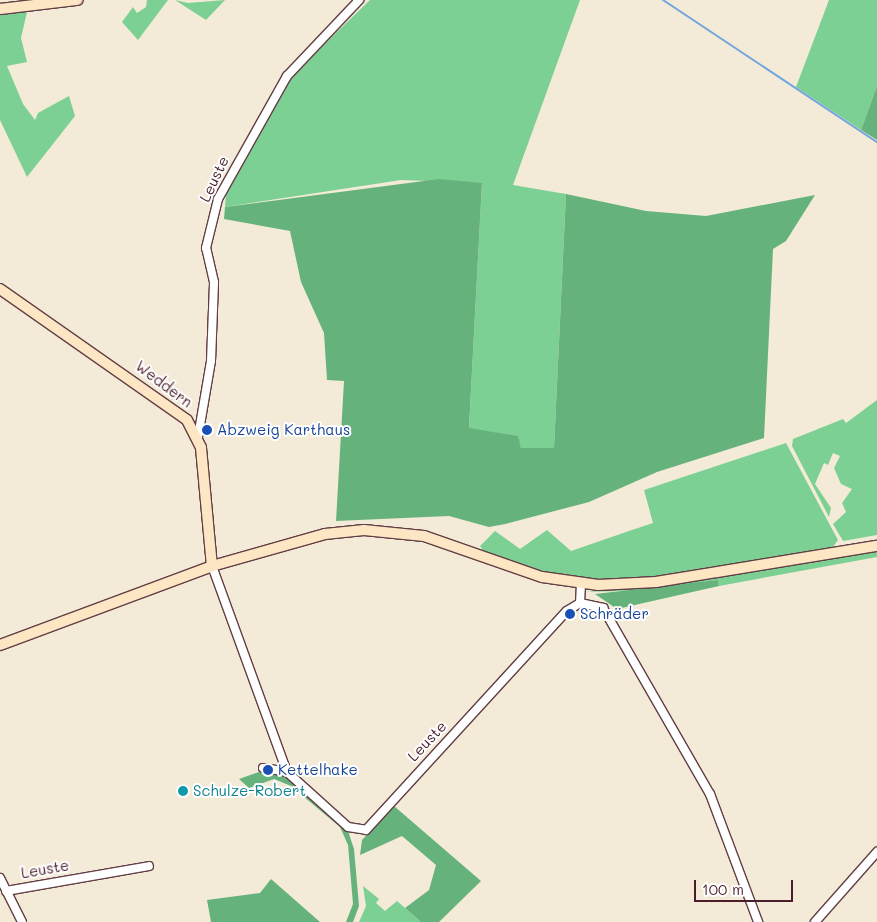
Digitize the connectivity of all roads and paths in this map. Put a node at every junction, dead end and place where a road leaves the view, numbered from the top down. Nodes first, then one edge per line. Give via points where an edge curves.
1 (78, 0) edge
2 (359, 0) edge
3 (0, 9) edge
4 (0, 289) edge
5 (198, 438) junction
6 (877, 546) edge
7 (212, 566) junction
8 (581, 584) junction
9 (580, 604) junction
10 (0, 645) edge
11 (278, 753) junction
12 (287, 772) junction
13 (877, 852) edge
14 (148, 866) dead end
15 (0, 878) edge
16 (6, 891) junction
17 (22, 922) edge
18 (758, 922) edge
19 (815, 922) edge

1 - 3 main road
2 - 5 street, Leuste via 287,76 218,199 206,248 214,282 211,361
4 - 5 main road, Weddern via 171,404
5 - 7 main road
6 - 8 main road via 656,582
7 - 8 main road via 303,538 364,530 424,536 542,577
7 - 10 main road
7 - 11 street, Leuste
8 - 9 street
9 - 12 street, Leuste via 567,610 366,830 348,827
9 - 18 street via 607,612 699,772
11 - 12 street, Leuste
11 - 12 street, Leuste via 266,768
13 - 19 street
14 - 16 street, Leuste
15 - 16 street, Leuste
16 - 17 street, Leuste

